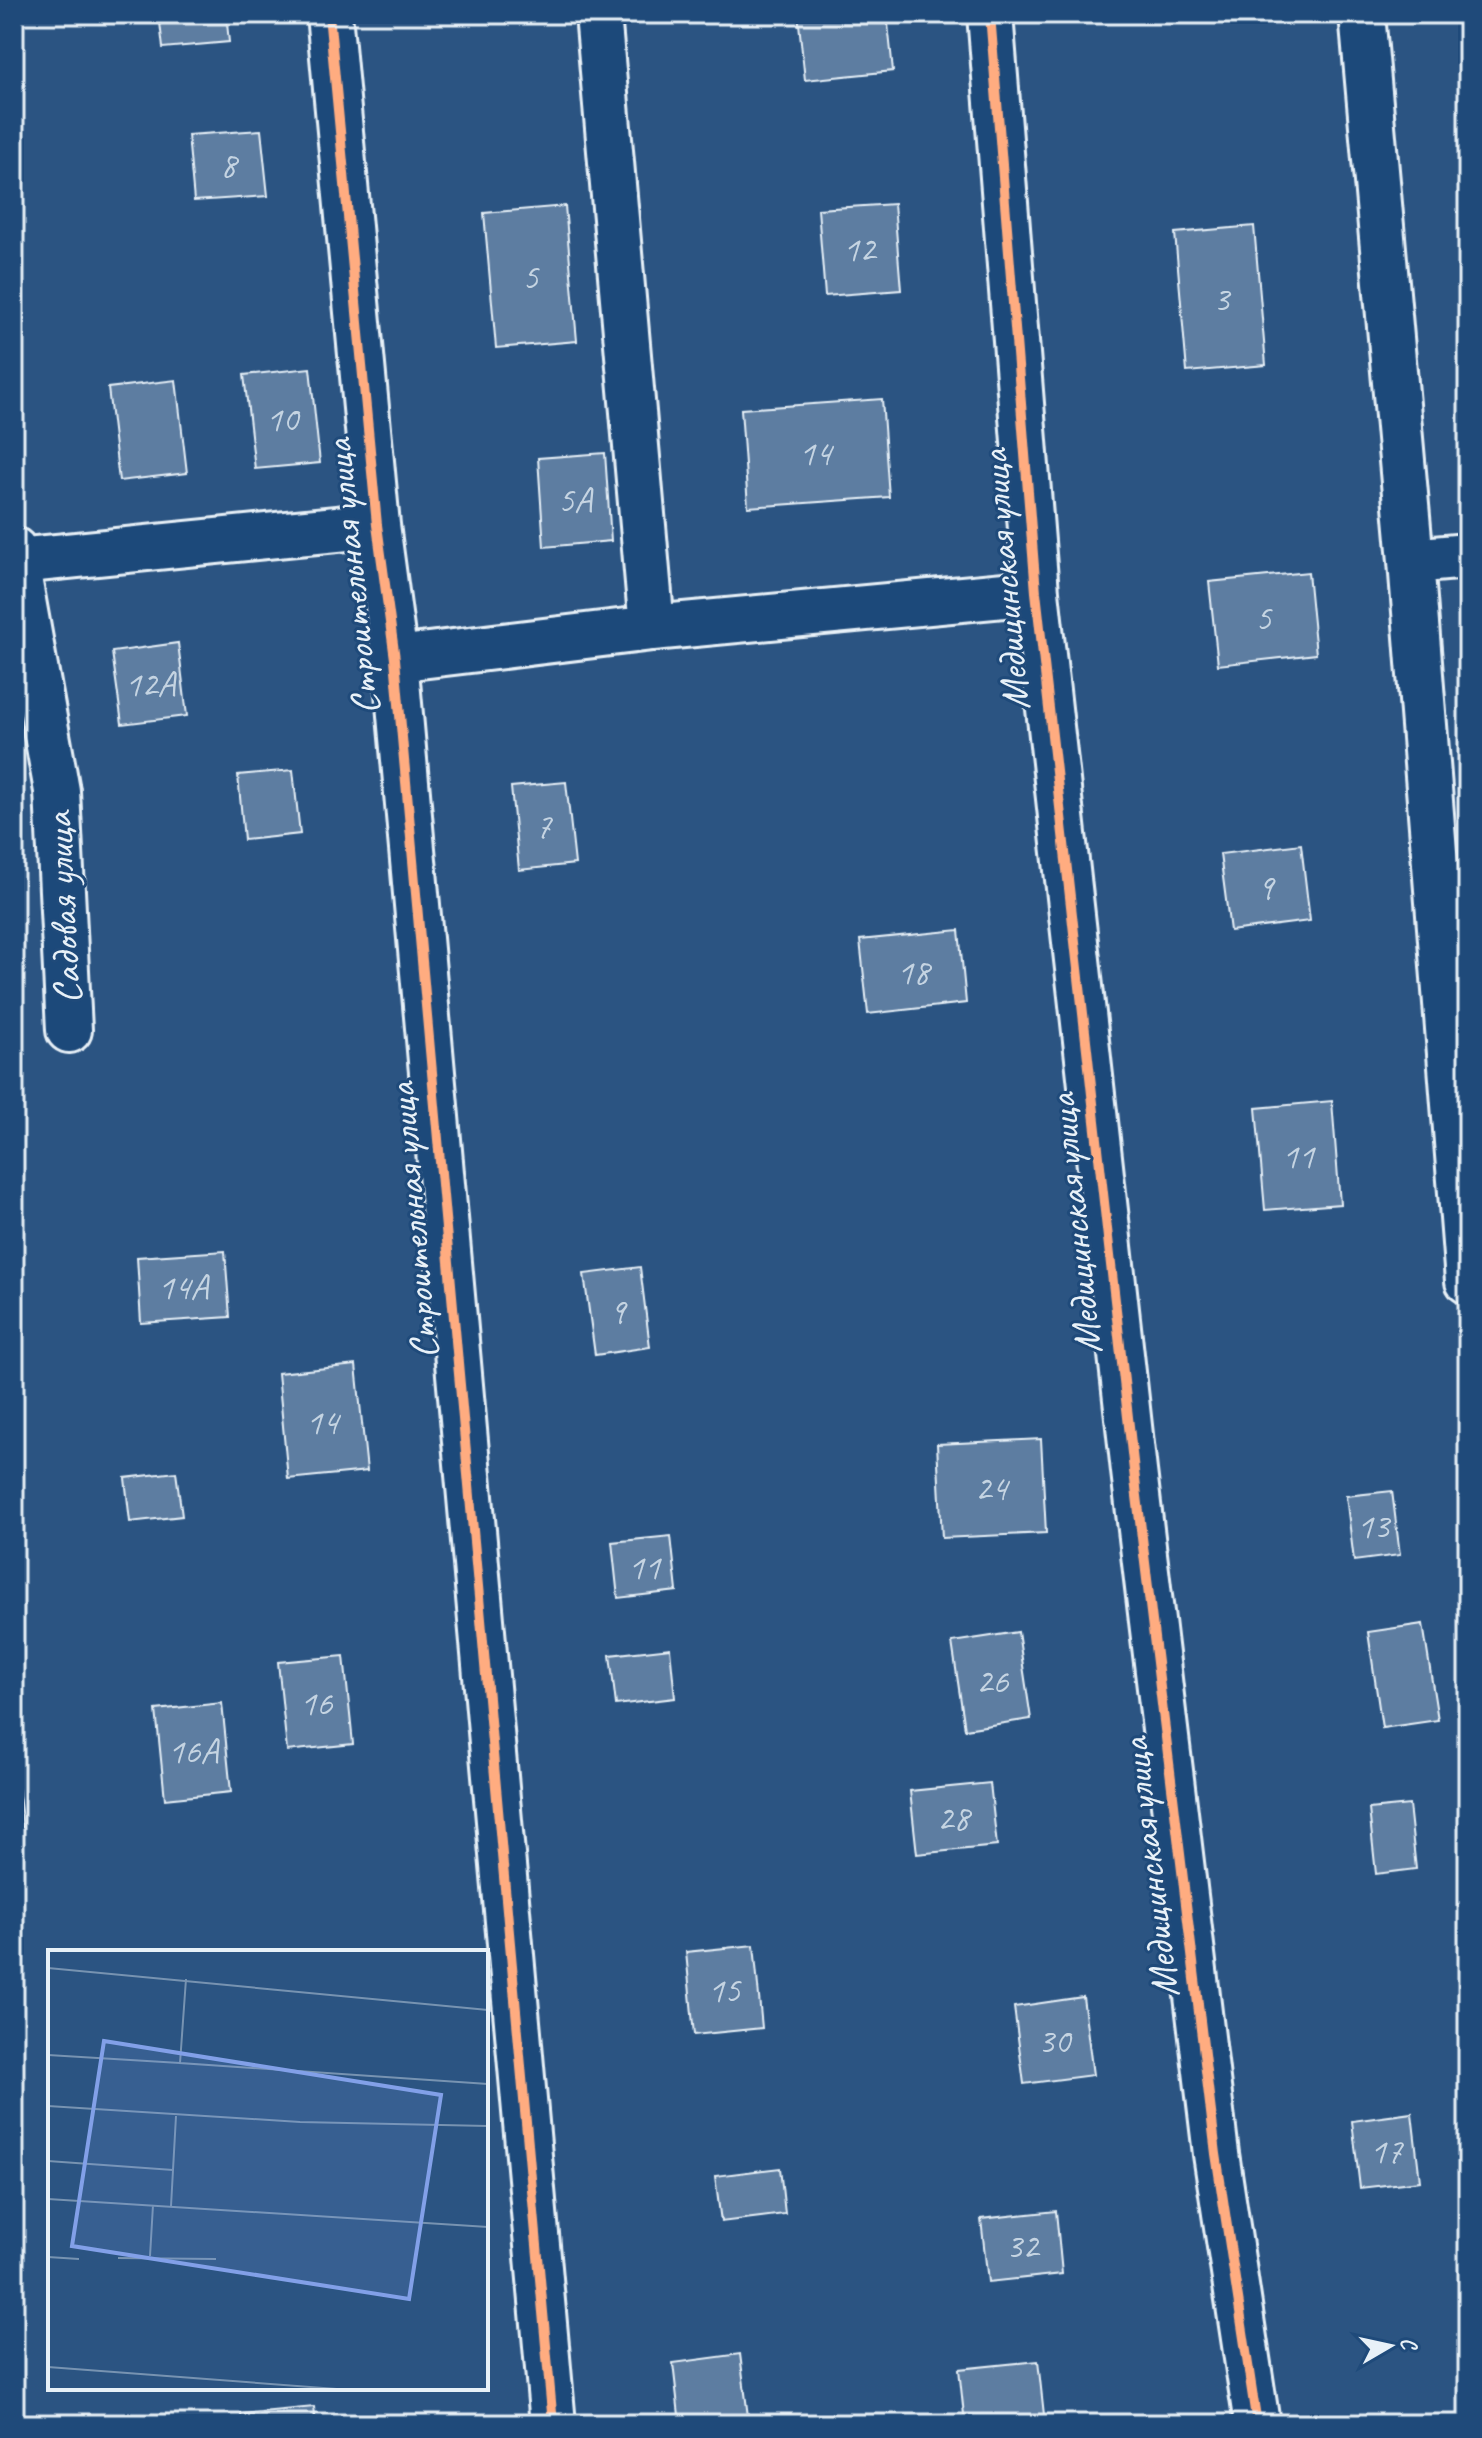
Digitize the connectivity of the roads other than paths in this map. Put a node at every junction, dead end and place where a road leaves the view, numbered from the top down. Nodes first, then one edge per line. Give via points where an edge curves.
1 (329, 14) edge
2 (598, 14) edge
3 (990, 14) edge
4 (1362, 14) edge
5 (377, 525) junction
6 (15, 556) edge
7 (1468, 556) edge
8 (1411, 561) junction
9 (1036, 592) junction
10 (652, 628) junction
11 (395, 659) junction
12 (69, 1030) dead end
13 (1468, 1281) edge
14 (553, 2424) edge
15 (1257, 2424) edge

1 - 5 street, Строительная улица
2 - 10 street
3 - 9 street, Медицинская улица
4 - 8 street
5 - 6 street
5 - 11 street, Строительная улица
6 - 12 street, Садовая улица via 57,791
7 - 8 street
8 - 13 street
9 - 10 street
9 - 15 street, Медицинская улица via 1214,2138
10 - 11 street
11 - 14 street, Строительная улица

